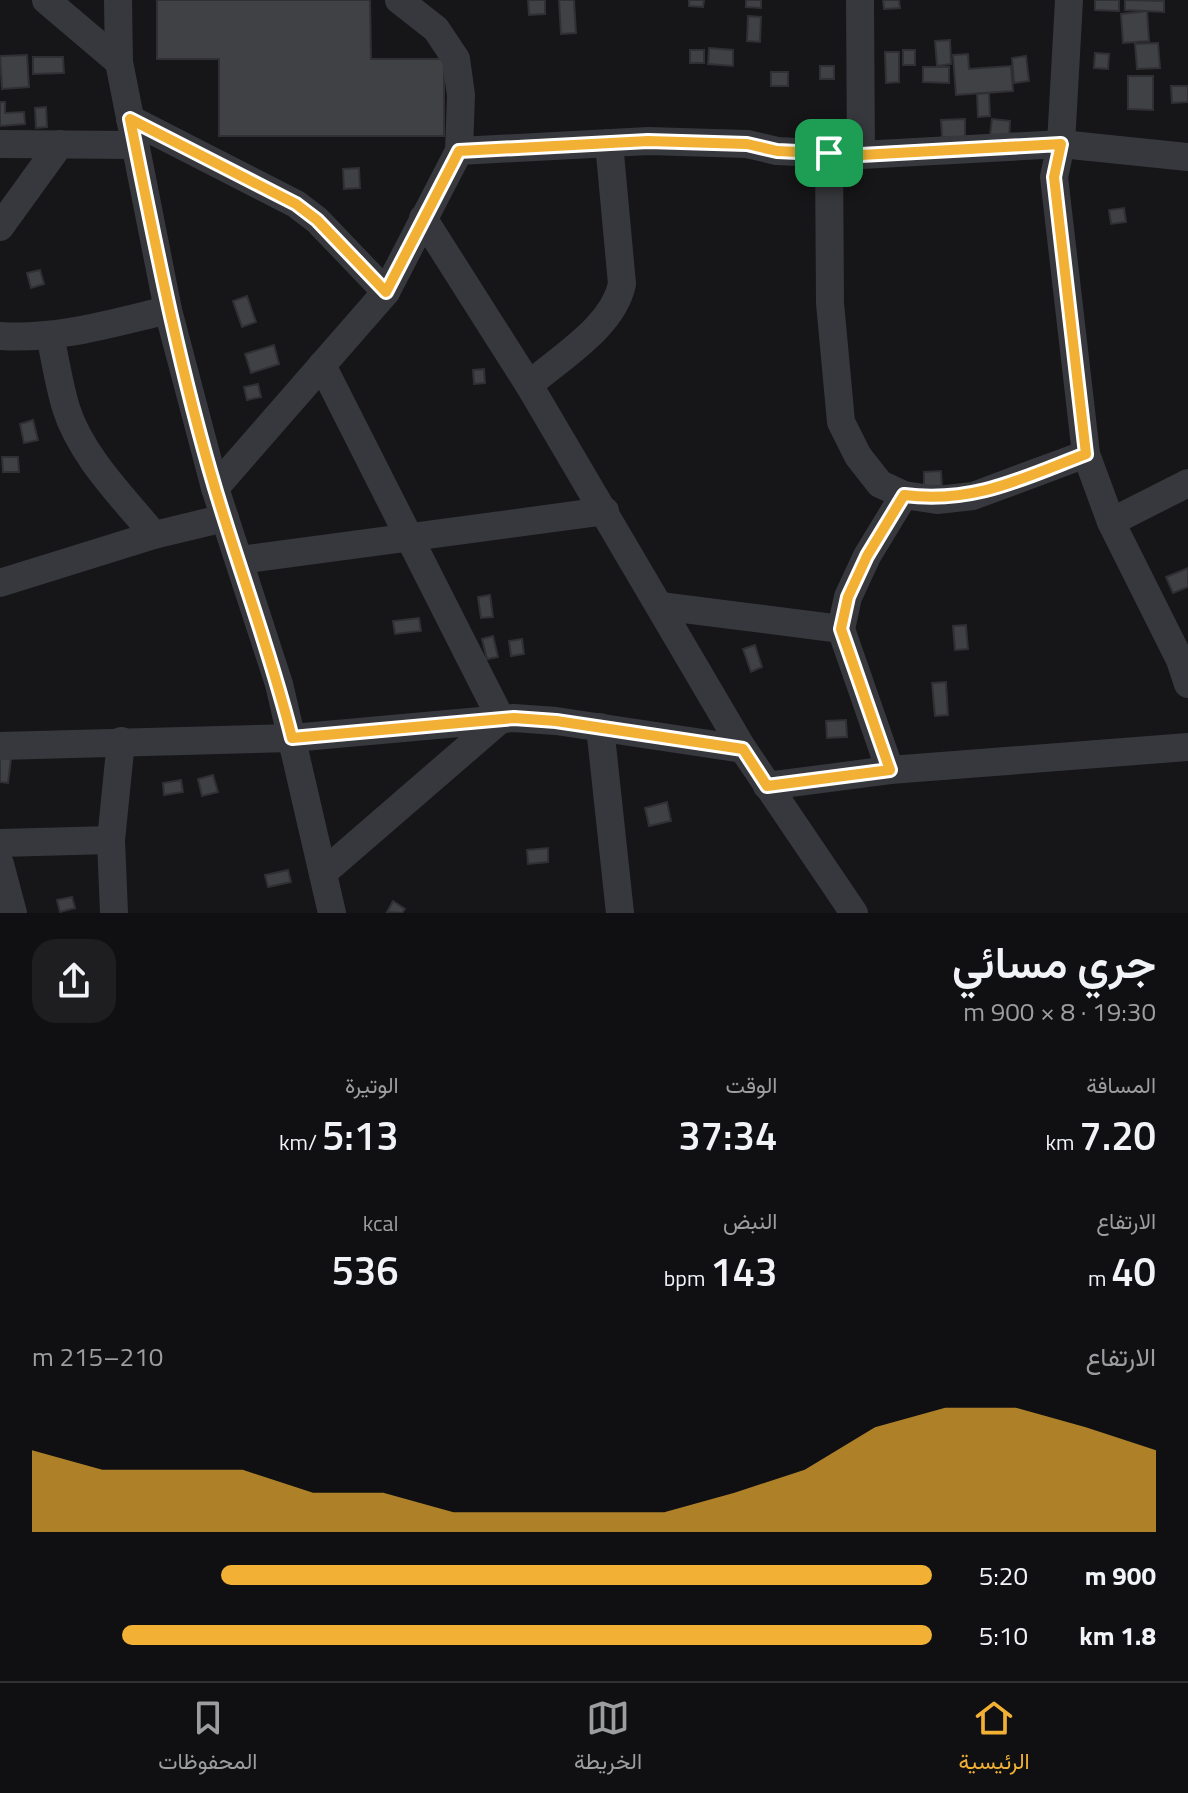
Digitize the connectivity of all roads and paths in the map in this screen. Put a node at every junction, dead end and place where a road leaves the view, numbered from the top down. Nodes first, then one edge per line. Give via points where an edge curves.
1 (46, 0) edge
2 (118, 0) edge
3 (399, 0) edge
4 (860, 0) edge
5 (1069, 0) edge
6 (119, 62) junction
7 (133, 132) junction
8 (609, 143) junction
9 (0, 144) edge
10 (60, 144) junction
11 (1061, 144) junction
12 (459, 151) junction
13 (829, 153) junction
14 (861, 155) junction
15 (1188, 157) edge
16 (423, 218) junction
17 (0, 227) edge
18 (386, 292) junction
19 (168, 310) junction
20 (50, 335) junction
21 (0, 336) edge
22 (322, 365) junction
23 (529, 385) junction
24 (1086, 454) junction
25 (1188, 483) edge
26 (215, 488) junction
27 (904, 495) junction
28 (605, 511) junction
29 (225, 518) junction
30 (1111, 522) junction
31 (154, 535) junction
32 (407, 538) junction
33 (240, 560) junction
34 (0, 583) edge
35 (660, 606) junction
36 (841, 629) junction
37 (1188, 684) edge
38 (501, 719) junction
39 (600, 727) junction
40 (292, 738) junction
41 (121, 741) junction
42 (0, 746) edge
43 (1188, 747) edge
44 (743, 749) junction
45 (890, 770) junction
46 (767, 786) junction
47 (111, 840) junction
48 (0, 843) edge
49 (0, 864) edge
50 (323, 873) junction
51 (830, 878) junction
52 (13, 913) edge
53 (114, 913) edge
54 (332, 913) edge
55 (620, 913) edge
56 (831, 913) edge
57 (854, 913) edge

1 - 6 street
2 - 6 street
3 - 12 street via 436,29 456,59
4 - 14 street
5 - 11 street
6 - 7 street
7 - 10 street
7 - 18 street via 296,204
7 - 19 street
8 - 12 street
8 - 13 street via 747,144
8 - 23 street via 622,284 619,300 607,317
9 - 10 street
10 - 17 street
11 - 14 street
11 - 15 street
11 - 24 street via 1054,177
12 - 16 street
13 - 14 street
13 - 27 street via 830,303 841,422 880,484
16 - 18 street
16 - 23 street
18 - 22 street
19 - 20 street
19 - 26 street
20 - 21 street
20 - 31 street via 77,434
22 - 26 street
22 - 32 street
23 - 28 street
24 - 27 street via 973,496 937,500
24 - 30 street
25 - 30 street
26 - 29 street
27 - 36 street via 867,556 848,597
28 - 32 street
28 - 35 street
29 - 31 street
29 - 33 street
30 - 37 street
31 - 34 street
32 - 33 street
32 - 38 street
33 - 40 street
35 - 36 street
35 - 44 street
36 - 45 street
38 - 39 street
38 - 40 street
38 - 50 street
39 - 44 street
39 - 55 street
40 - 41 street
40 - 50 street
41 - 42 street
41 - 47 street
43 - 45 street
44 - 46 street
45 - 46 street
46 - 51 street
47 - 48 street
47 - 53 street
49 - 52 street
50 - 54 street
51 - 56 street
51 - 57 street

